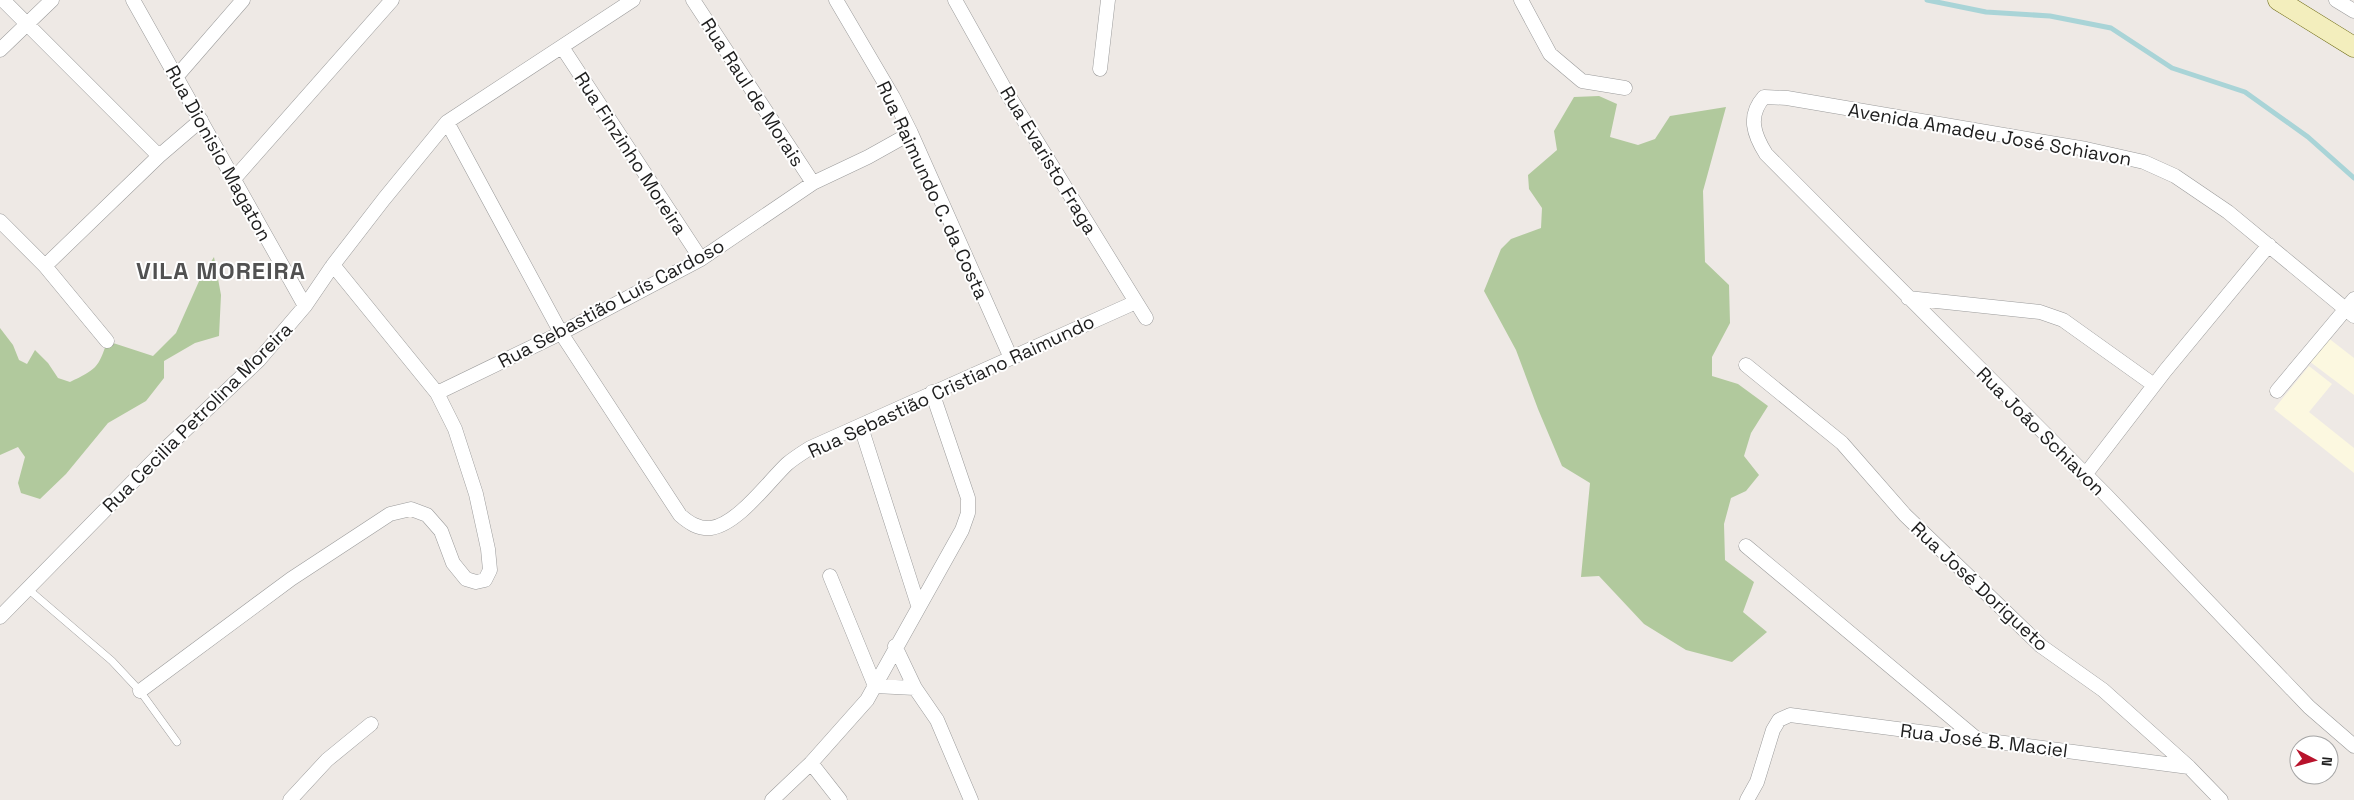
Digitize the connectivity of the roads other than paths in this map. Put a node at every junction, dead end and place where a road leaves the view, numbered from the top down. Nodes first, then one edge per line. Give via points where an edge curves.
1 (2, 0) edge
2 (52, 0) edge
3 (133, 0) edge
4 (243, 0) edge
5 (392, 0) edge
6 (633, 0) edge
7 (693, 0) edge
8 (836, 0) edge
9 (955, 0) edge
10 (1108, 0) edge
11 (1521, 0) edge
12 (2278, 0) edge
13 (2336, 0) edge
14 (2354, 11) edge
15 (26, 24) junction
16 (562, 47) junction
17 (2354, 47) edge
18 (0, 50) edge
19 (1100, 69) dead end
20 (177, 76) junction
21 (1625, 88) dead end
22 (1758, 104) joint
23 (201, 120) junction
24 (447, 122) junction
25 (911, 133) junction
26 (159, 156) junction
27 (233, 180) junction
28 (813, 183) junction
29 (0, 221) edge
30 (2268, 245) junction
31 (701, 259) junction
32 (333, 265) junction
33 (45, 266) junction
34 (1908, 298) junction
35 (2354, 299) edge
36 (1136, 302) junction
37 (305, 306) junction
38 (2349, 313) edge
39 (1146, 318) dead end
40 (561, 333) junction
41 (107, 341) dead end
42 (1010, 356) junction
43 (1746, 365) dead end
44 (2154, 385) junction
45 (2277, 390) dead end
46 (932, 392) junction
47 (437, 393) junction
48 (861, 427) junction
49 (2085, 475) junction
50 (1746, 546) dead end
51 (830, 576) dead end
52 (28, 589) junction
53 (918, 605) junction
54 (0, 617) edge
55 (896, 646) junction
56 (875, 686) junction
57 (915, 688) junction
58 (140, 691) junction
59 (371, 724) dead end
60 (1977, 739) junction
61 (178, 742) dead end
62 (2354, 746) edge
63 (811, 763) junction
64 (2188, 767) junction
65 (290, 800) edge
66 (772, 800) edge
67 (840, 800) edge
68 (971, 800) edge
69 (1747, 800) edge
70 (2221, 800) edge

1 - 15 street
2 - 15 street
3 - 20 street, Rua Dionisio Magaton
4 - 20 street
5 - 27 street
6 - 16 street, Rua Cecilia Petrolina Moreira
7 - 28 street, Rua Raul de Morais
8 - 25 street, Rua Raimundo C. da Costa
9 - 36 street, Rua Evaristo Fraga
10 - 19 street
11 - 21 street via 1550,54 1582,81
12 - 17 street
13 - 14 street
15 - 18 street
15 - 26 street
16 - 24 street, Rua Cecilia Petrolina Moreira
16 - 31 street, Rua Finzinho Moreira
20 - 23 street, Rua Dionisio Magaton
22 - 30 street, Avenida Amadeu José Schiavon via 1764,97 1787,98 2086,149 2144,162 2174,176 2228,212
22 - 34 street, Rua João Schiavon via 1754,136 1766,154
23 - 26 street
23 - 27 street, Rua Dionisio Magaton
24 - 32 street, Rua Cecilia Petrolina Moreira
24 - 40 street, Rua Sebastião Cristiano Raimundo
25 - 28 street, Rua Sebastião Luís Cardoso
25 - 42 street, Rua Raimundo C. da Costa
26 - 33 street
27 - 37 street, Rua Dionisio Magaton
28 - 31 street, Rua Sebastião Luís Cardoso
29 - 33 street
30 - 38 street, Avenida Amadeu José Schiavon
30 - 44 street
31 - 40 street, Rua Sebastião Luís Cardoso
32 - 37 street, Rua Cecilia Petrolina Moreira
32 - 47 street
33 - 41 street
34 - 44 street via 2040,312 2063,320
34 - 49 street, Rua João Schiavon
35 - 38 street
36 - 39 street, Rua Evaristo Fraga
36 - 42 street, Rua Sebastião Cristiano Raimundo
37 - 52 street, Rua Cecilia Petrolina Moreira via 259,360 162,452
38 - 45 street
40 - 47 street, Rua Sebastião Luís Cardoso
40 - 48 street, Rua Sebastião Cristiano Raimundo via 680,515 697,527 711,528 725,523 789,462 810,448
42 - 46 street, Rua Sebastião Cristiano Raimundo
43 - 64 street, Rua José Dorigueto via 1842,443 1905,515 2041,646 2104,690
44 - 49 street
46 - 48 street, Rua Sebastião Cristiano Raimundo
46 - 53 street via 968,498 968,514
47 - 58 street via 455,429 476,494 490,570 485,580 466,579 453,563 441,531 427,515 410,509 390,514 291,579
48 - 53 street
49 - 62 street, Rua João Schiavon via 2309,707
50 - 60 street
51 - 56 street
52 - 54 street, Rua Cecilia Petrolina Moreira
52 - 58 lane via 112,661
53 - 55 street
55 - 56 street
55 - 57 street
56 - 57 street
56 - 63 street via 867,700
57 - 68 street via 937,720
58 - 61 lane
59 - 65 street via 327,760
60 - 64 street, Rua José B. Maciel
60 - 69 street, Rua José B. Maciel via 1790,716 1779,720 1773,730 1757,782
63 - 66 street
63 - 67 street
64 - 70 street, Rua José Dorigueto

